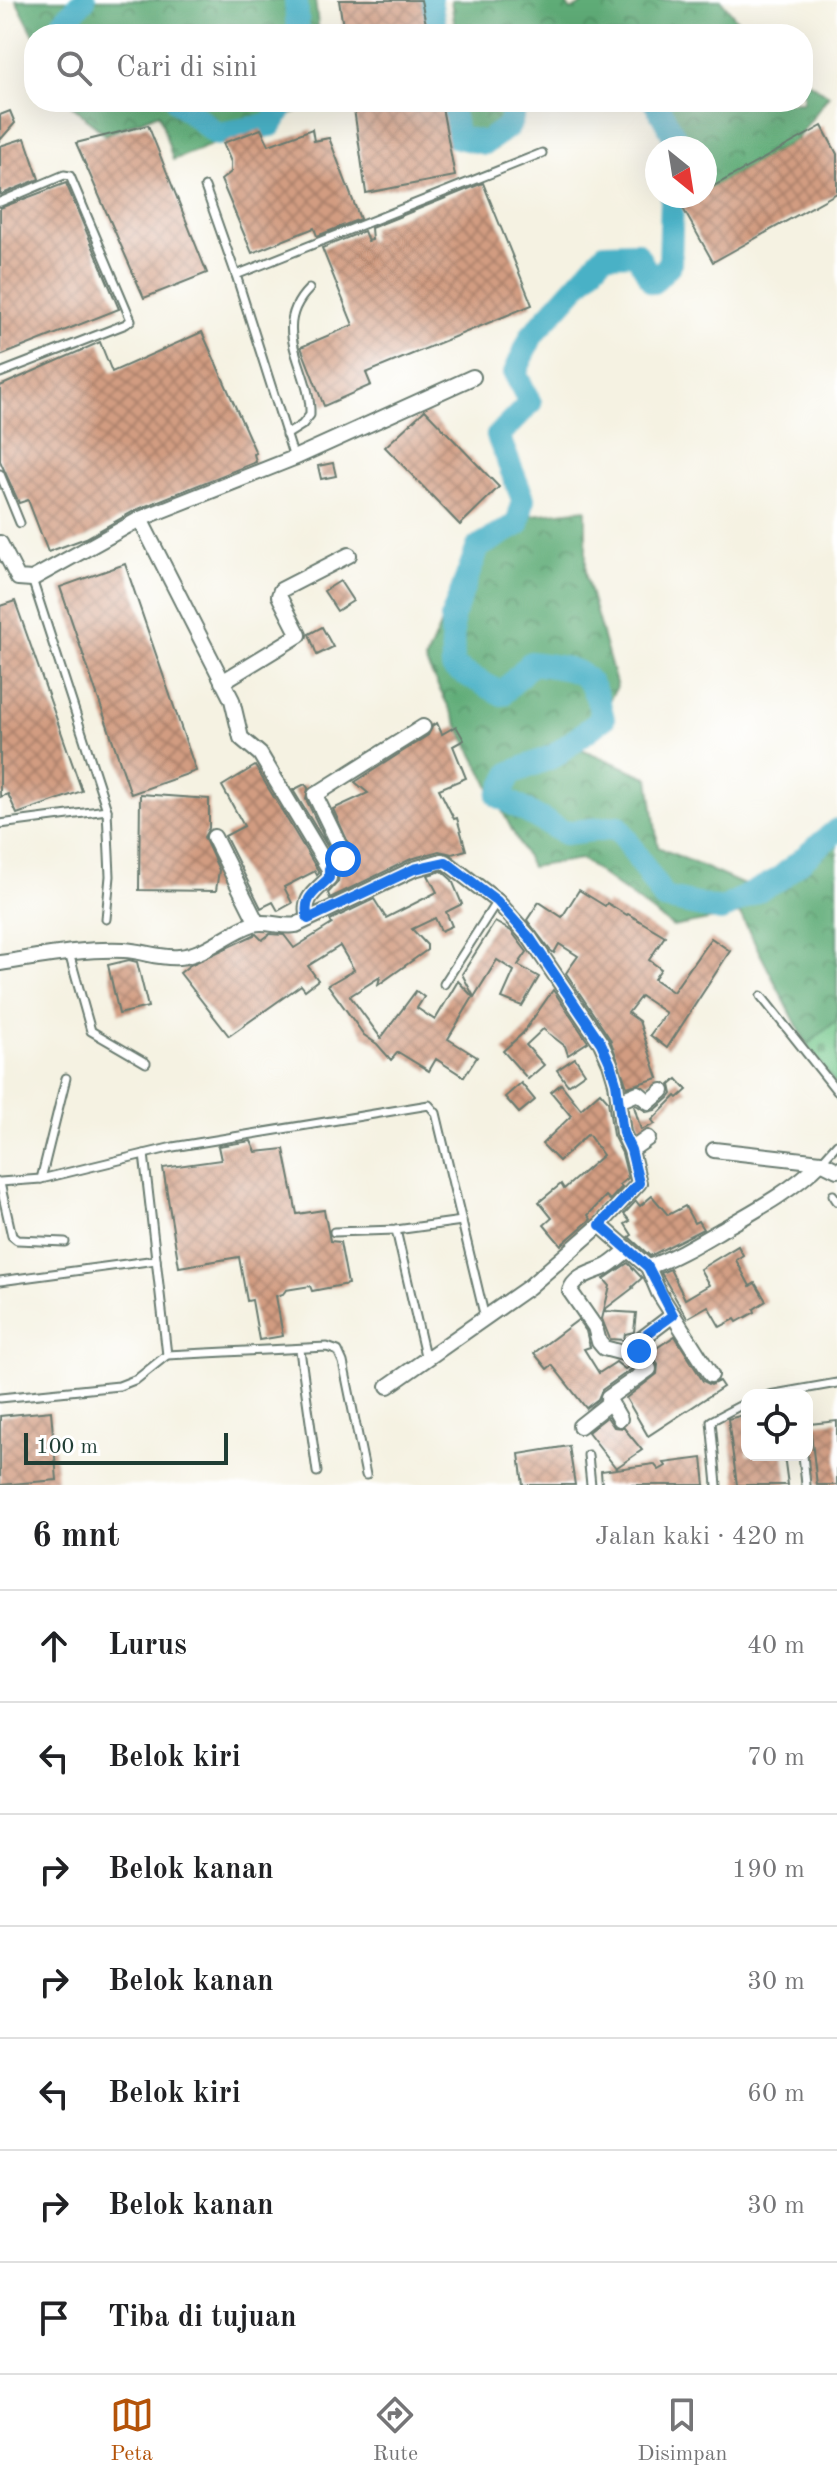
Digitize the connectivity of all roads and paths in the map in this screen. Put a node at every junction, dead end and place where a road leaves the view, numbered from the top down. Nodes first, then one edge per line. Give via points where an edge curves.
1 (542, 153) dead end
2 (205, 187) dead end
3 (0, 202) edge
4 (236, 275) junction
5 (309, 289) dead end
6 (0, 373) edge
7 (473, 377) dead end
8 (286, 435) junction
9 (294, 458) junction
10 (0, 474) edge
11 (140, 519) junction
12 (20, 523) dead end
13 (0, 543) edge
14 (349, 555) dead end
15 (4, 568) edge
16 (32, 579) junction
17 (222, 682) junction
18 (423, 727) dead end
19 (107, 810) junction
20 (0, 824) edge
21 (214, 837) dead end
22 (329, 869) junction
23 (497, 901) junction
24 (106, 919) dead end
25 (308, 919) junction
26 (257, 923) junction
27 (69, 953) junction
28 (0, 963) edge
29 (444, 984) dead end
30 (761, 996) dead end
31 (146, 1063) dead end
32 (66, 1078) dead end
33 (662, 1091) dead end
34 (837, 1091) edge
35 (619, 1101) junction
36 (648, 1138) dead end
37 (837, 1144) edge
38 (631, 1150) junction
39 (714, 1150) dead end
40 (144, 1154) junction
41 (821, 1162) junction
42 (837, 1170) edge
43 (41, 1179) junction
44 (0, 1182) edge
45 (462, 1221) junction
46 (600, 1225) junction
47 (396, 1230) junction
48 (334, 1232) dead end
49 (65, 1242) dead end
50 (628, 1250) junction
51 (156, 1260) junction
52 (648, 1267) junction
53 (0, 1281) edge
54 (673, 1315) junction
55 (485, 1318) junction
56 (636, 1342) junction
57 (300, 1350) junction
58 (167, 1355) junction
59 (426, 1360) junction
60 (711, 1375) dead end
61 (837, 1383) edge
62 (388, 1386) dead end
63 (810, 1389) edge
64 (0, 1398) edge
65 (609, 1403) junction
66 (741, 1405) edge
67 (620, 1419) dead end
68 (580, 1426) dead end
69 (588, 1455) dead end
70 (804, 1461) edge
71 (317, 1472) dead end
72 (366, 1475) dead end
73 (591, 1485) edge
74 (717, 1485) edge
75 (806, 1485) edge

1 - 4 lane
2 - 4 lane
3 - 6 lane via 70,176 131,320
4 - 8 lane
5 - 8 lane via 290,319 310,415
7 - 9 street
8 - 9 lane
9 - 11 street
10 - 12 lane
11 - 16 street
11 - 17 street
13 - 15 street
14 - 17 street via 281,590 279,596 299,635
15 - 16 street via 18,578
16 - 19 lane
17 - 22 street via 241,738 260,754
18 - 22 street via 315,795 344,853
19 - 20 lane
19 - 24 lane
21 - 26 street
22 - 25 street via 329,878 306,902
23 - 25 street via 444,861 414,869
23 - 29 lane
23 - 35 street via 530,938 593,1031 610,1063
25 - 26 street via 289,926
26 - 27 street via 181,957 124,950
27 - 28 street
27 - 31 lane via 91,1031
30 - 34 lane
32 - 43 lane
33 - 35 street via 649,1102 638,1093
35 - 38 street
36 - 38 street
37 - 41 lane
38 - 46 street via 639,1183
39 - 41 street
40 - 43 lane
40 - 45 lane via 429,1105 436,1113
40 - 51 lane
41 - 42 street
41 - 52 street via 763,1206 670,1260
43 - 44 lane
44 - 49 lane via 12,1236
45 - 47 lane
45 - 55 lane
46 - 50 street
46 - 55 street
47 - 48 lane
47 - 59 lane
50 - 52 street
50 - 56 street via 570,1291 604,1348 623,1353
51 - 53 lane
51 - 58 lane
52 - 54 street
54 - 56 street
54 - 60 street
55 - 59 street
56 - 65 street via 649,1369 609,1396
57 - 58 lane
57 - 71 lane
57 - 72 lane via 338,1351
58 - 64 lane via 119,1386
59 - 62 street
61 - 63 lane
65 - 67 street
65 - 68 street
66 - 74 lane via 711,1421
69 - 73 lane
70 - 75 lane

